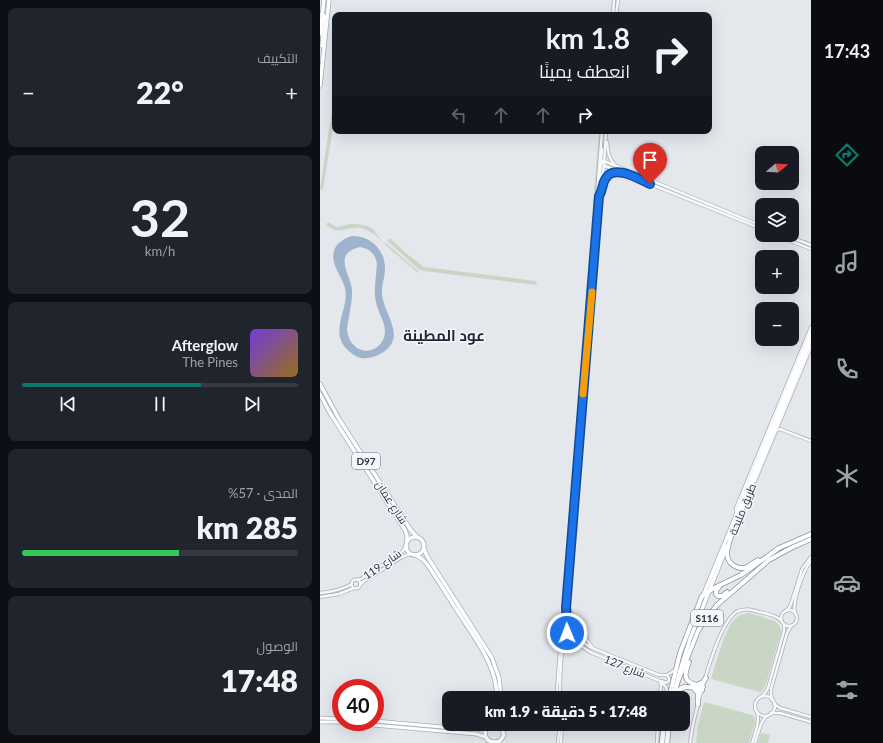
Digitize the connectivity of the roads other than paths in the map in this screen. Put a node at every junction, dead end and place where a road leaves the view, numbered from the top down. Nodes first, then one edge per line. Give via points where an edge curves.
1 (323, 0) edge
2 (329, 0) edge
3 (614, 0) edge
4 (618, 0) edge
5 (320, 7) edge
6 (613, 12) edge
7 (616, 12) edge
8 (323, 17) edge
9 (320, 34) edge
10 (320, 86) edge
11 (605, 134) edge
12 (605, 134) edge
13 (606, 134) edge
14 (603, 163) junction
15 (620, 168) junction
16 (622, 172) junction
17 (599, 196) junction
18 (597, 202) junction
19 (755, 223) edge
20 (755, 226) edge
21 (799, 241) edge
22 (794, 242) edge
23 (811, 246) edge
24 (811, 249) edge
25 (811, 327) edge
26 (811, 333) edge
27 (811, 340) edge
28 (811, 347) edge
29 (796, 380) junction
30 (320, 384) edge
31 (320, 394) edge
32 (787, 404) junction
33 (779, 425) junction
34 (780, 429) junction
35 (770, 431) junction
36 (776, 431) junction
37 (811, 442) edge
38 (751, 486) junction
39 (811, 534) edge
40 (417, 536) junction
41 (731, 537) junction
42 (811, 539) edge
43 (407, 541) junction
44 (406, 546) junction
45 (424, 549) junction
46 (410, 554) junction
47 (416, 555) junction
48 (769, 555) junction
49 (811, 557) edge
50 (811, 561) edge
51 (757, 570) junction
52 (357, 580) junction
53 (728, 582) junction
54 (352, 584) junction
55 (360, 585) junction
56 (354, 588) junction
57 (709, 591) junction
58 (320, 593) edge
59 (702, 596) junction
60 (320, 597) edge
61 (567, 600) junction
62 (564, 610) junction
63 (786, 611) junction
64 (783, 613) junction
65 (795, 613) junction
66 (773, 616) junction
67 (706, 618) junction
68 (782, 623) junction
69 (791, 626) junction
70 (573, 628) junction
71 (569, 630) junction
72 (568, 636) junction
73 (578, 636) junction
74 (573, 639) junction
75 (593, 648) junction
76 (560, 653) junction
77 (675, 670) junction
78 (667, 675) junction
79 (706, 678) junction
80 (678, 680) junction
81 (660, 681) junction
82 (666, 686) junction
83 (699, 688) junction
84 (661, 689) joint
85 (497, 691) edge
86 (500, 691) edge
87 (558, 691) edge
88 (560, 691) edge
89 (668, 691) edge
90 (670, 691) edge
91 (676, 691) edge
92 (679, 691) edge
93 (761, 697) junction
94 (773, 702) junction
95 (698, 704) junction
96 (757, 712) junction
97 (771, 713) junction
98 (768, 715) junction
99 (811, 717) edge
100 (320, 718) edge
101 (332, 719) edge
102 (320, 722) edge
103 (811, 722) edge
104 (384, 723) edge
105 (442, 727) edge
106 (485, 731) edge
107 (503, 731) edge
108 (561, 731) edge
109 (658, 731) edge
110 (663, 731) edge
111 (668, 731) edge
112 (485, 737) junction
113 (490, 742) edge
114 (499, 742) edge
115 (560, 743) edge
116 (657, 743) edge
117 (662, 743) edge
118 (667, 743) edge
119 (690, 743) edge
120 (752, 743) edge
121 (755, 743) edge

1 - 5 main road
1 - 8 main road
2 - 8 main road
3 - 6 street
4 - 7 street
8 - 9 main road
8 - 10 main road
11 - 14 street
12 - 18 street
13 - 15 street via 608,156
14 - 15 street
14 - 16 street
14 - 17 street
14 - 18 street
15 - 19 street
16 - 17 street via 607,176
16 - 20 street
17 - 61 street
18 - 62 street
21 - 23 street
22 - 24 street
25 - 35 street
26 - 35 main road, طريق مليحة
27 - 29 main road, طريق مليحة
28 - 29 street
29 - 32 main road, طريق مليحة
30 - 40 main road, شارع عمان / D97 via 343,426
31 - 43 main road, شارع عمان / D97 via 405,530
32 - 33 street
32 - 38 main road, طريق مليحة
33 - 34 street
33 - 36 street
34 - 36 street
34 - 37 street
35 - 59 main road, طريق مليحة
36 - 38 street
38 - 41 main road, طريق مليحة
39 - 48 highway, S116 via 782,546
40 - 43 main road
40 - 45 main road via 424,542
41 - 48 highway via 727,555 734,566 747,567
41 - 57 main road, طريق مليحة
42 - 51 highway, S116 via 780,553
43 - 44 main road
44 - 46 main road
44 - 52 street, شارع 119 via 399,554
45 - 47 main road
45 - 86 main road via 492,658 497,669
46 - 47 main road
46 - 55 street, شارع 119
47 - 85 main road via 427,564 485,655 494,675
48 - 53 highway, S116
49 - 63 street via 802,569
50 - 65 street via 803,574 794,604
51 - 53 highway via 722,596 718,596 716,589
51 - 67 highway, S116 via 720,602
52 - 54 street
52 - 55 street
53 - 57 highway, S116
54 - 56 street
54 - 58 street, شارع 119
55 - 56 street
56 - 60 street, شارع 119
57 - 59 highway, S116
57 - 80 main road, طريق مليحة via 690,639
59 - 77 highway
61 - 70 street via 567,617
61 - 75 street via 572,617
62 - 71 street
62 - 76 street
63 - 64 street
63 - 65 street
64 - 66 street
64 - 68 street
65 - 69 street via 796,622
66 - 68 street
66 - 79 street via 747,609 732,615 716,646
67 - 80 highway, S116
67 - 83 highway via 685,671 688,681
68 - 69 street
68 - 93 street via 784,631 768,688
69 - 94 street via 786,633 771,690
70 - 71 street
70 - 73 street
71 - 72 street
72 - 74 street
72 - 76 street
73 - 74 street
73 - 75 street, شارع 127
74 - 81 street, شارع 127 via 590,652
74 - 88 street via 566,643 563,650
75 - 78 street, شارع 127 via 659,675
76 - 87 street
77 - 78 street
77 - 90 highway
78 - 81 street via 668,682
79 - 83 street
79 - 83 highway
80 - 91 highway
81 - 82 street, شارع 127
81 - 84 street
82 - 84 street
82 - 89 street
83 - 92 highway via 688,686
83 - 95 street
83 - 95 highway
93 - 94 street via 766,696
93 - 96 street via 756,702
94 - 97 street via 774,709
94 - 99 street via 780,708
95 - 119 street
96 - 98 street
96 - 120 street via 758,723
97 - 98 street
97 - 103 street
98 - 121 street via 763,719
100 - 101 main road
102 - 112 main road via 476,734
104 - 105 main road
106 - 112 main road
107 - 114 main road via 503,738
108 - 115 street
109 - 116 street
110 - 117 highway
111 - 118 highway
112 - 113 main road
113 - 114 main road

